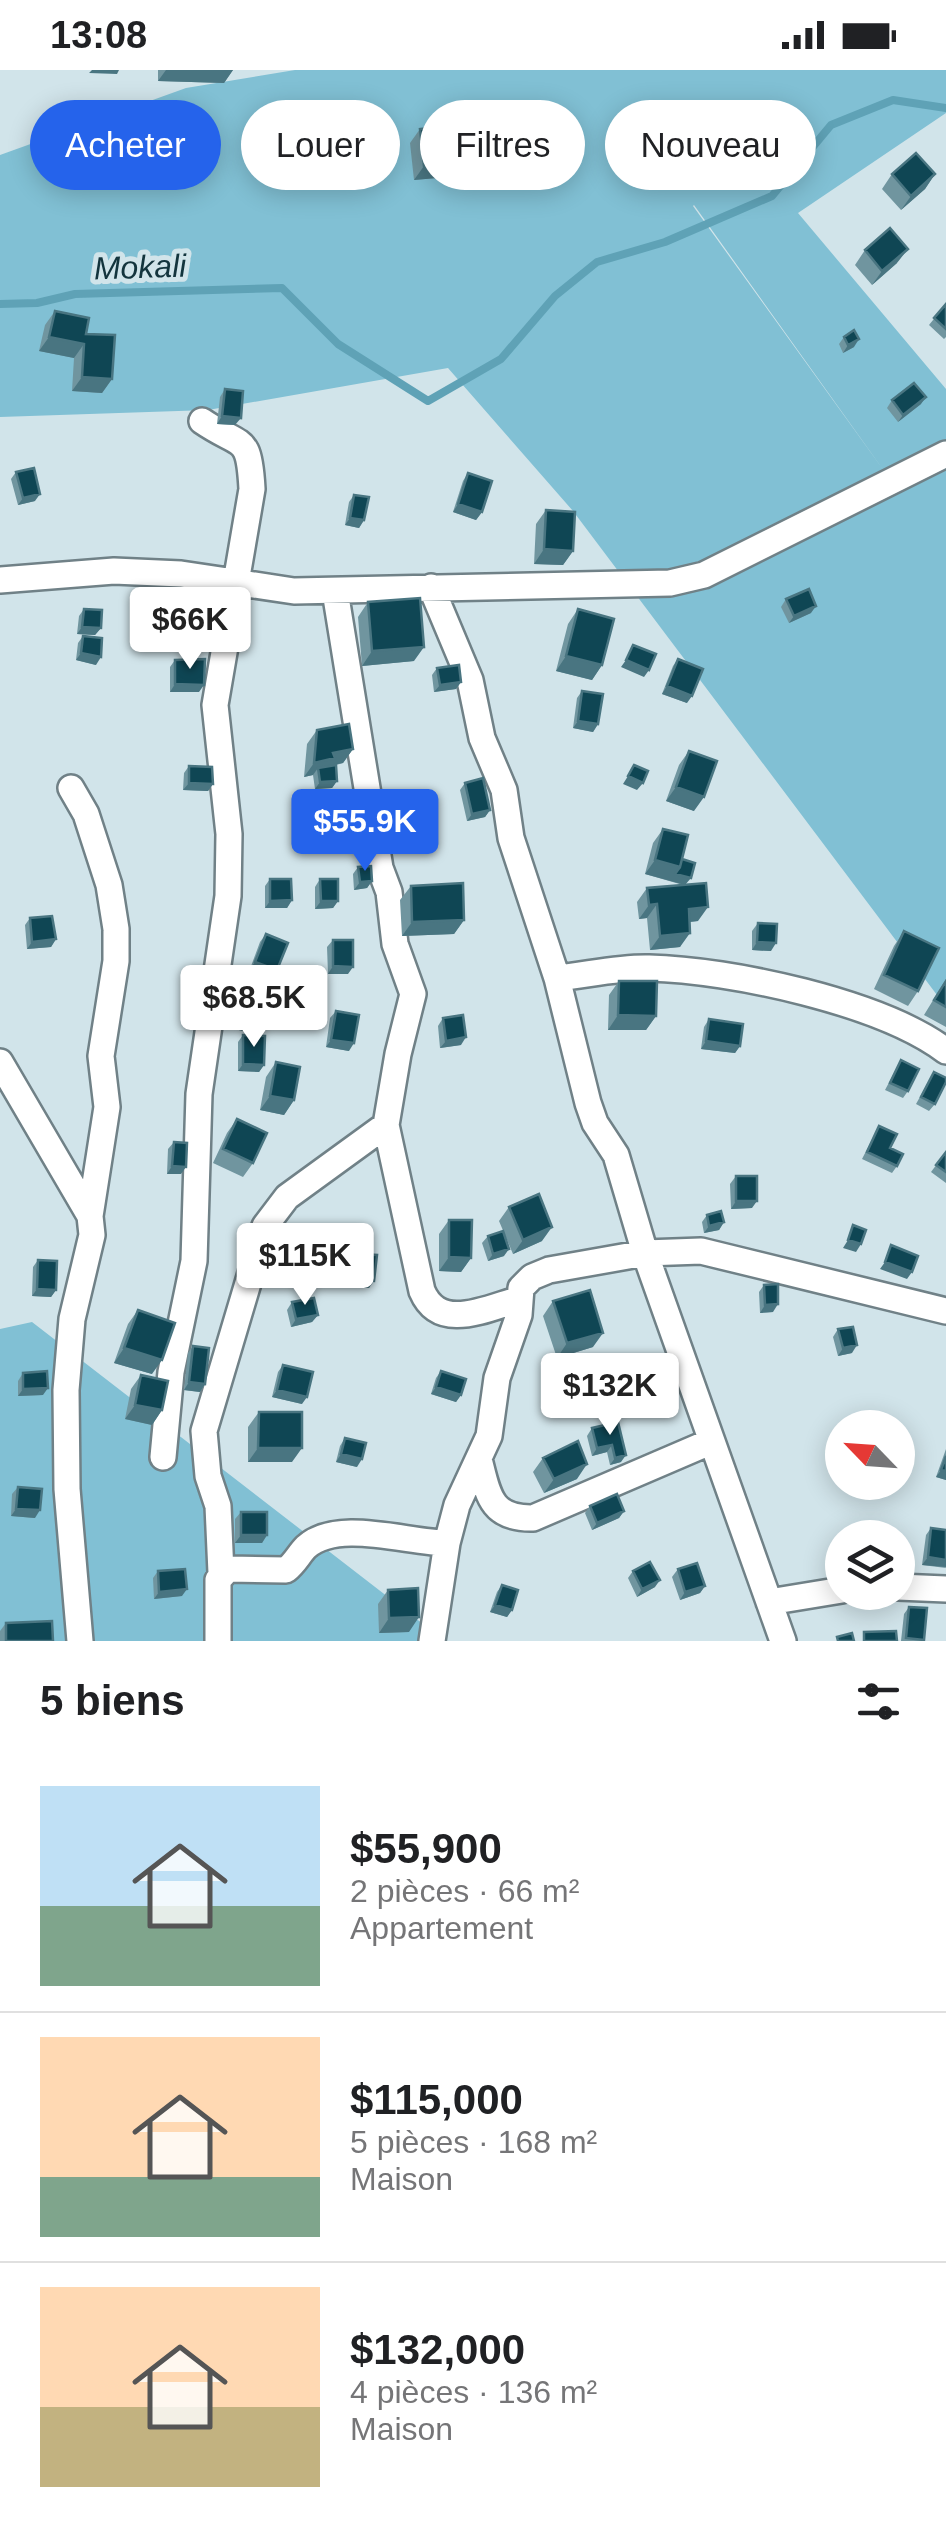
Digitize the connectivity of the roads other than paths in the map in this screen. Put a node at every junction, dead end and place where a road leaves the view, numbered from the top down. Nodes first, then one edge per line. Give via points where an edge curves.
1 (202, 422) dead end
2 (946, 454) edge
3 (0, 580) edge
4 (237, 582) junction
5 (431, 588) junction
6 (336, 590) junction
7 (70, 788) dead end
8 (556, 978) junction
9 (946, 1051) edge
10 (0, 1062) edge
11 (386, 1126) junction
12 (90, 1216) junction
13 (645, 1253) junction
14 (520, 1299) junction
15 (946, 1311) edge
16 (710, 1442) junction
17 (162, 1457) dead end
18 (480, 1459) junction
19 (447, 1542) junction
20 (221, 1573) junction
21 (915, 1588) edge
22 (946, 1589) edge
23 (825, 1593) edge
24 (769, 1602) junction
25 (80, 1641) edge
26 (218, 1641) edge
27 (432, 1641) edge
28 (782, 1641) edge

1 - 4 street via 242,445 252,465
2 - 5 street via 687,579 639,586
3 - 4 street via 114,570
4 - 6 street via 294,592
4 - 17 street via 214,704 228,896 198,1094 194,1261
5 - 6 street
5 - 8 street via 470,680
6 - 11 street via 380,868 395,944 414,994
7 - 12 street via 86,814 116,928 101,1056 107,1107
8 - 9 street via 646,968 708,974 848,1006
8 - 13 street via 588,1103 616,1155
10 - 12 street
11 - 14 street via 428,1303 437,1312 465,1314
11 - 20 street via 287,1197 264,1226 204,1431
12 - 25 street via 66,1390
13 - 14 street via 549,1270 521,1288
13 - 15 street via 718,1253
13 - 16 street
14 - 18 street
16 - 18 street via 532,1518 498,1509
16 - 24 street
18 - 19 street
19 - 20 street via 346,1533 320,1538 286,1570
19 - 27 street
20 - 26 street
21 - 22 street
23 - 24 street
24 - 28 street

